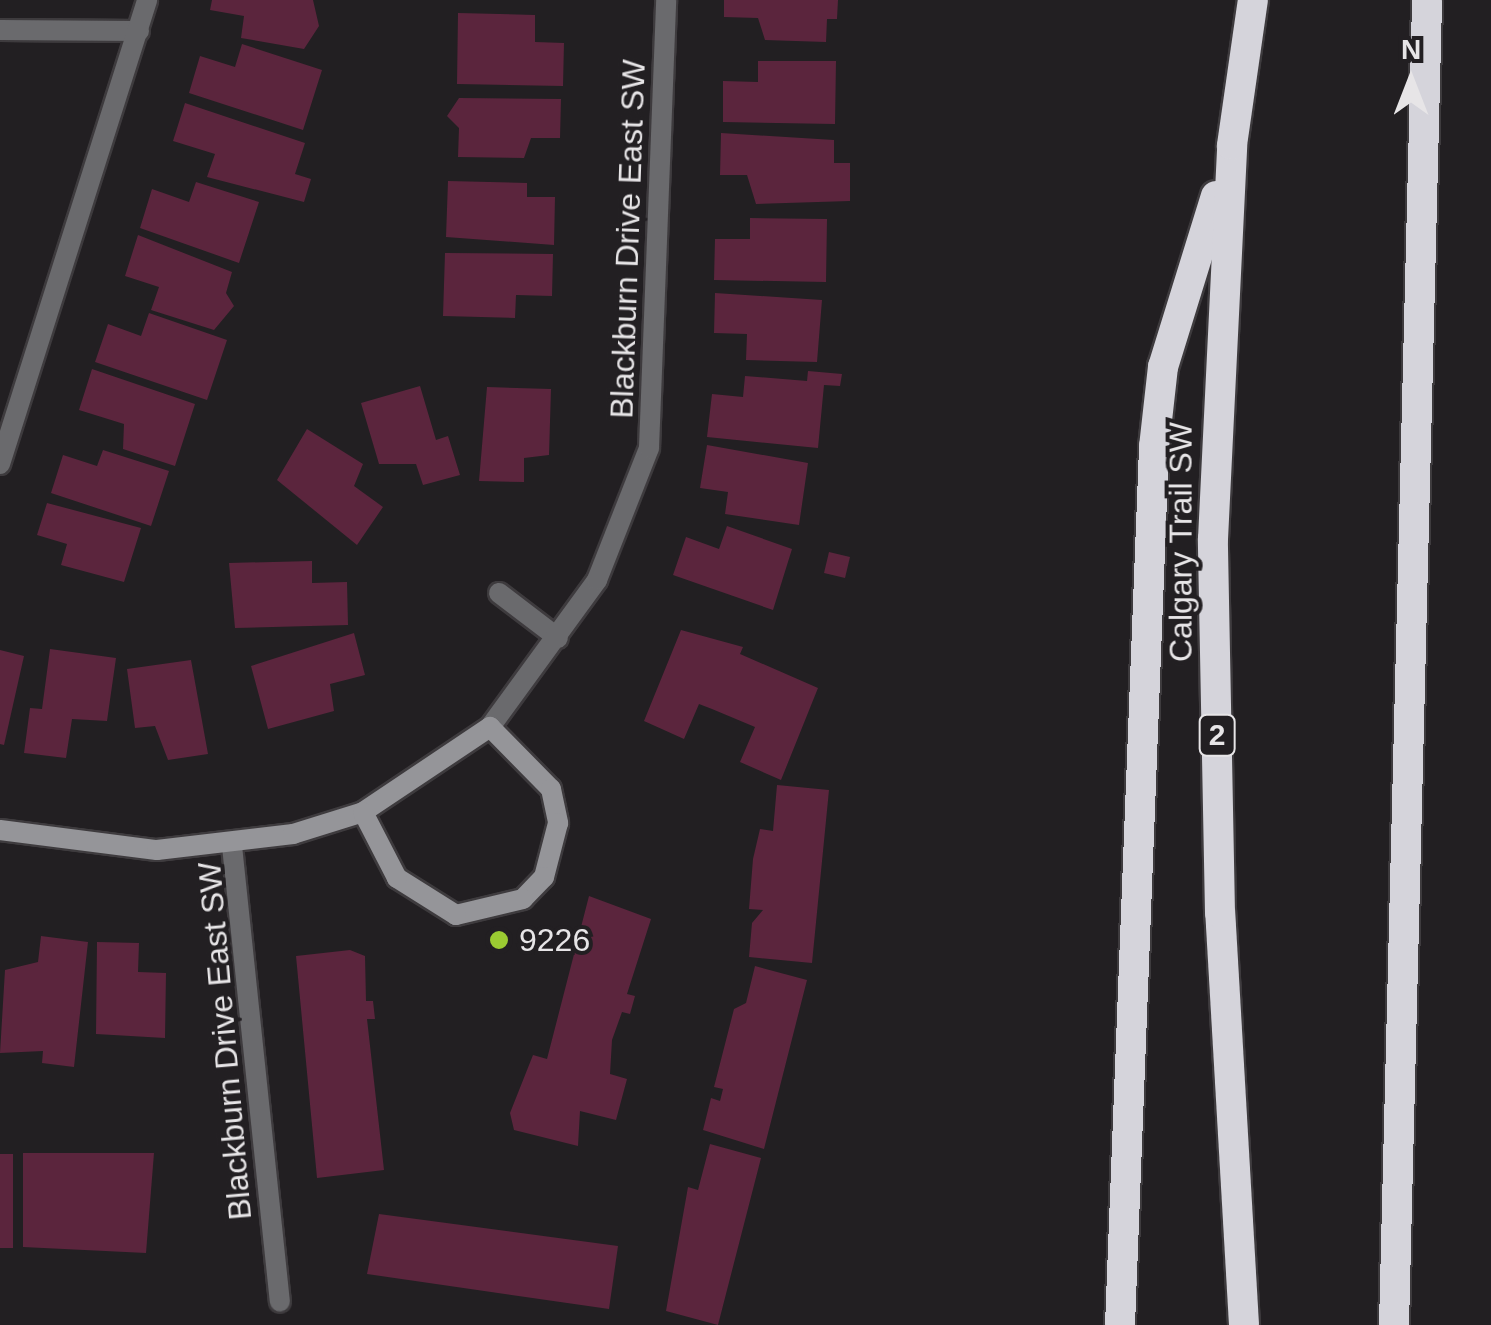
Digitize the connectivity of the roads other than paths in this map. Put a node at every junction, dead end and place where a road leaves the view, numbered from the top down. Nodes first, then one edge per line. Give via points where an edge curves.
1 (146, 0) edge
2 (666, 0) edge
3 (1253, 0) edge
4 (1427, 0) edge
5 (0, 30) edge
6 (140, 31) junction
7 (1232, 146) junction
8 (0, 464) edge
9 (500, 593) dead end
10 (558, 638) junction
11 (490, 726) junction
12 (363, 812) junction
13 (0, 830) edge
14 (232, 846) junction
15 (280, 1301) dead end
16 (1120, 1325) edge
17 (1244, 1325) edge
18 (1394, 1325) edge

1 - 6 street
2 - 10 street, Blackburn Drive East SW via 656,410 621,533
3 - 7 highway, Calgary Trail SW / 2
4 - 18 highway
5 - 6 street
6 - 8 street
7 - 16 highway via 1164,367 1154,447
7 - 17 highway, Calgary Trail SW / 2 via 1213,539 1220,913
9 - 10 street
10 - 11 street, Blackburn Drive East SW
11 - 12 street, Blackburn Drive East SW
11 - 12 street via 551,789 558,823 544,877 523,900 490,914 426,904 397,878
12 - 14 street, Blackburn Drive East SW
13 - 14 street via 112,849
14 - 15 street, Blackburn Drive East SW

